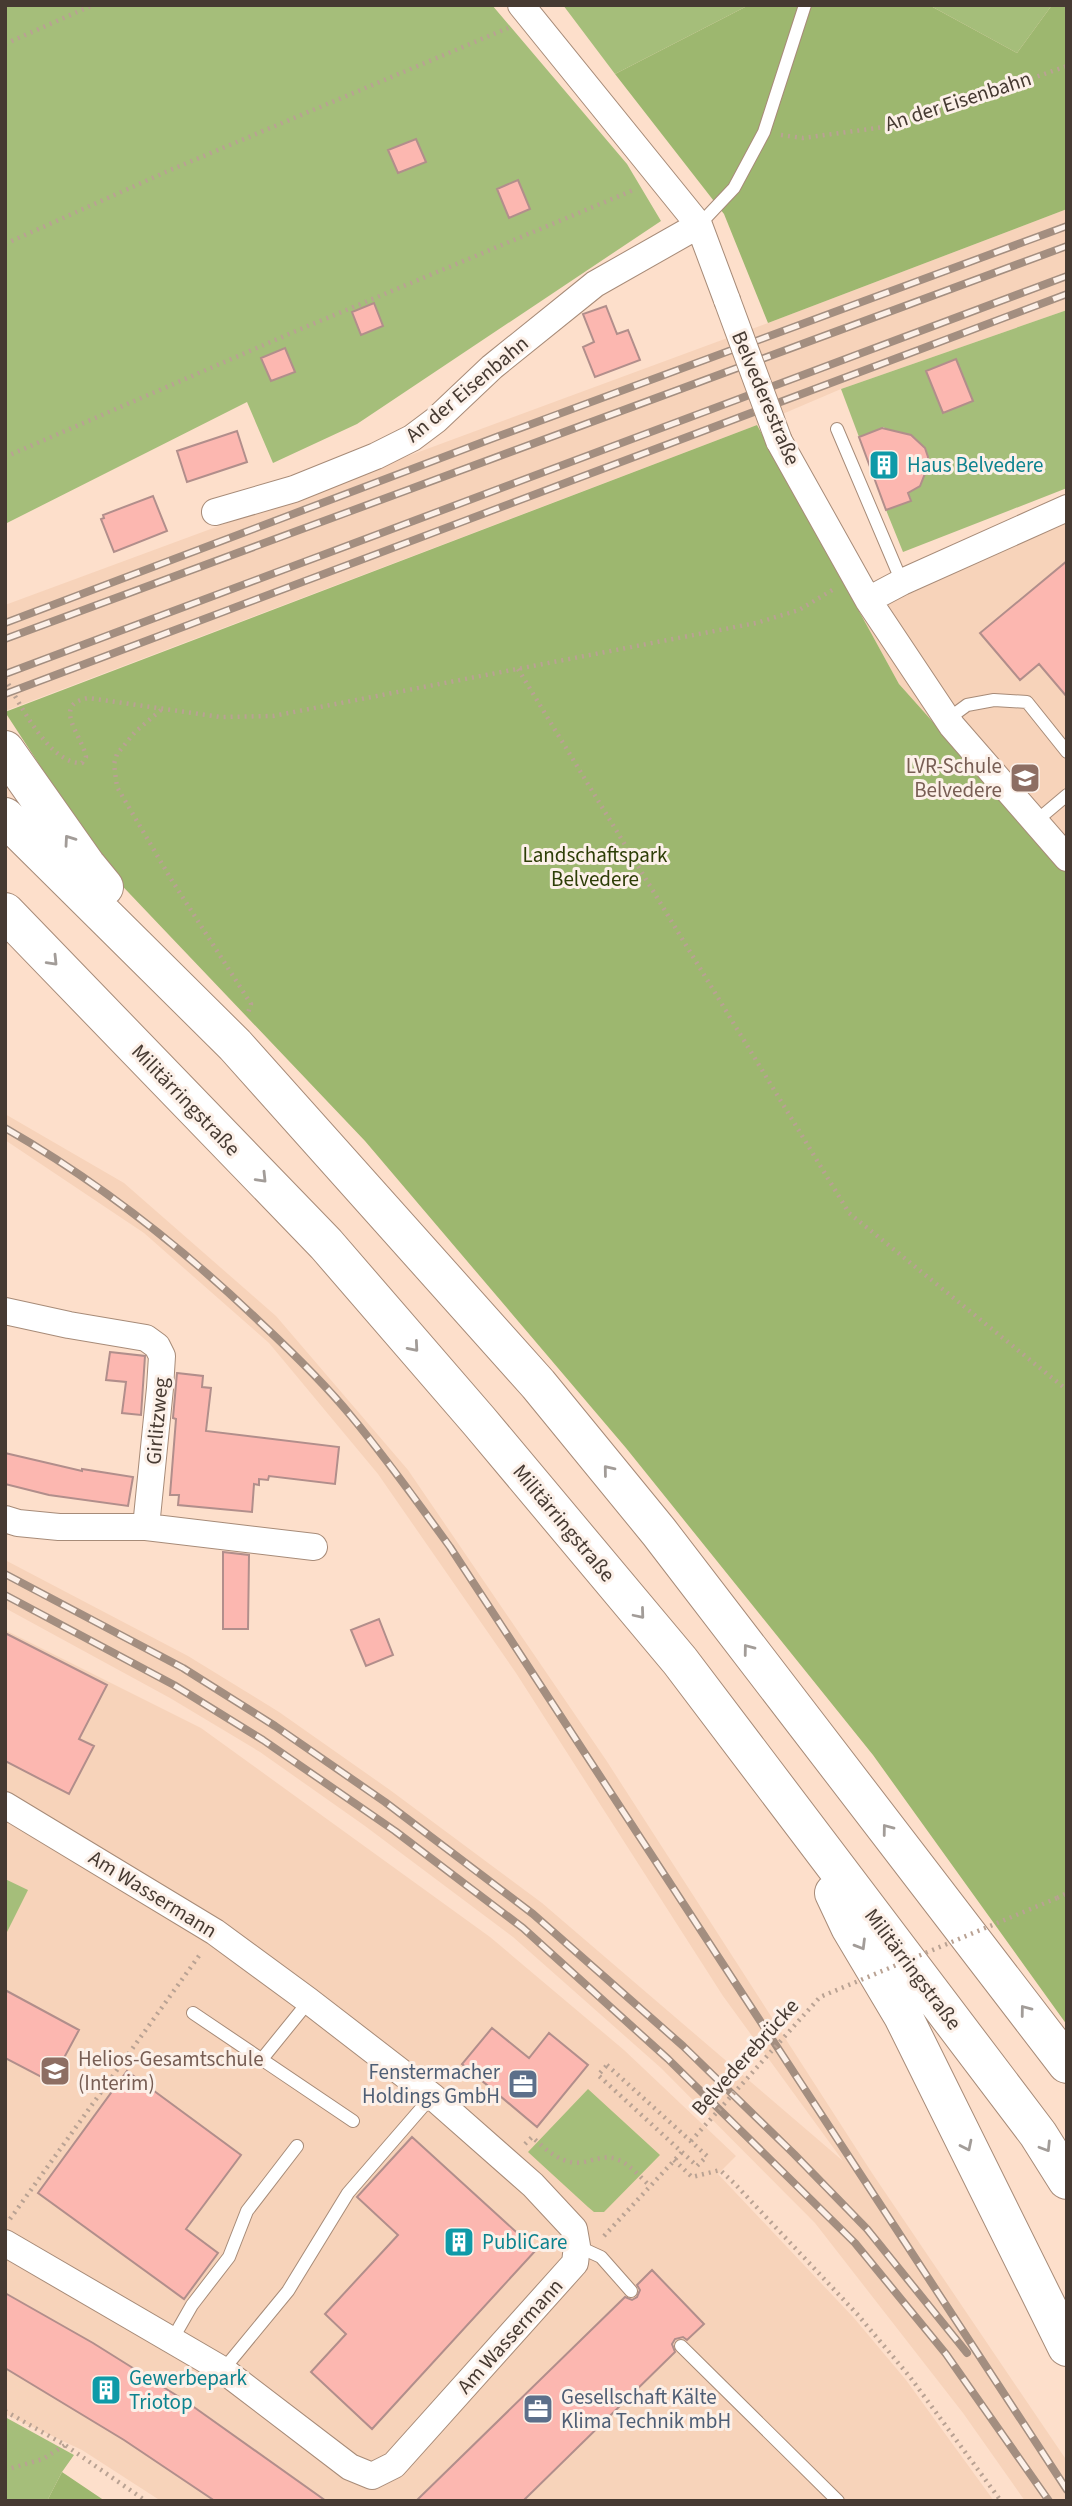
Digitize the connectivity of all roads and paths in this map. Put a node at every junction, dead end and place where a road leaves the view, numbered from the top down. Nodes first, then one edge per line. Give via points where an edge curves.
1 (93, 5) edge
2 (805, 5) edge
3 (526, 12) edge
4 (5, 44) edge
5 (1067, 66) edge
6 (764, 132) junction
7 (662, 178) junction
8 (699, 225) junction
9 (5, 244) edge
10 (837, 429) dead end
11 (5, 457) edge
12 (1067, 508) edge
13 (215, 512) dead end
14 (855, 576) junction
15 (902, 582) junction
16 (868, 600) junction
17 (518, 669) junction
18 (5, 678) edge
19 (162, 710) junction
20 (948, 719) junction
21 (5, 750) edge
22 (1067, 751) edge
23 (1067, 795) edge
24 (5, 817) edge
25 (1035, 822) junction
26 (1067, 858) edge
27 (5, 912) edge
28 (235, 1045) junction
29 (5, 1311) edge
30 (1067, 1390) edge
31 (5, 1519) edge
32 (146, 1527) junction
33 (314, 1548) dead end
34 (5, 1805) edge
35 (799, 1818) junction
36 (1067, 1894) edge
37 (215, 1932) junction
38 (310, 2001) junction
39 (193, 2013) dead end
40 (262, 2059) junction
41 (1067, 2064) edge
42 (432, 2096) junction
43 (353, 2121) dead end
44 (691, 2141) junction
45 (539, 2143) dead end
46 (298, 2146) dead end
47 (682, 2152) junction
48 (674, 2160) junction
49 (1067, 2180) edge
50 (650, 2186) junction
51 (5, 2226) edge
52 (5, 2243) edge
53 (577, 2246) junction
54 (631, 2291) dead end
55 (172, 2340) junction
56 (681, 2346) dead end
57 (1067, 2347) edge
58 (223, 2370) junction
59 (5, 2411) edge
60 (65, 2445) junction
61 (5, 2470) edge
62 (146, 2501) edge
63 (838, 2501) edge
64 (1001, 2501) edge

1 - 4 path
2 - 6 lane
3 - 7 street, Belvederestraße
3 - 9 path
5 - 6 path, An der Eisenbahn via 899,125 803,138
6 - 8 lane via 734,188
7 - 8 street, Belvederestraße
7 - 11 path
8 - 13 street, An der Eisenbahn via 595,284 412,438 294,489
8 - 14 street, Belvederestraße, bridge via 779,441
10 - 15 lane
12 - 15 street
14 - 16 street, Belvederestraße
14 - 17 path via 799,610 756,623
15 - 16 street
16 - 20 street, Belvederestraße
17 - 19 path via 273,716 220,717
17 - 30 path via 849,1213
18 - 19 path via 39,733 73,763 82,763 86,757 69,713 78,700
19 - 28 path via 123,745 114,775 171,879 251,1004
20 - 22 lane via 967,705 994,700 1027,702
20 - 25 street, Belvederestraße
28 -> 21 highway via 86,865
23 - 25 lane
24 - 28 highway
25 - 26 street, Belvederestraße
27 -> 35 highway, Militärringstraße via 326,1244 680,1661
41 -> 28 highway via 572,1426
29 - 32 street, Girlitzweg via 146,1338 156,1346 162,1356
31 - 32 street via 59,1527
32 - 33 street
34 - 37 street, Am Wassermann
35 -> 49 highway, Militärringstraße via 1038,2134
35 -> 57 highway via 850,1927 903,2016
36 - 44 path, Belvederebrücke, bridge via 820,1997
37 - 38 street, Am Wassermann
37 - 51 path
38 - 40 lane
38 - 42 street, Am Wassermann
39 - 40 lane
40 - 43 lane
42 - 53 street, Am Wassermann via 533,2185 573,2229
42 - 58 lane via 348,2193 288,2291
44 - 47 path via 707,2155 698,2166
44 - 47 path via 607,2065 598,2075
45 - 50 path via 562,2161 616,2159
46 - 55 lane via 247,2211 229,2257
47 - 48 path
48 - 50 path
48 - 64 path via 692,2177 720,2170 734,2183 858,2315
50 - 53 path via 600,2240
52 - 55 street, Am Wassermann
53 - 54 lane via 601,2257
53 - 58 street, Am Wassermann via 575,2263 394,2465 372,2476 350,2467
55 - 58 street, Am Wassermann
56 - 63 lane
59 - 60 path
60 - 61 path via 43,2459
60 - 62 path

